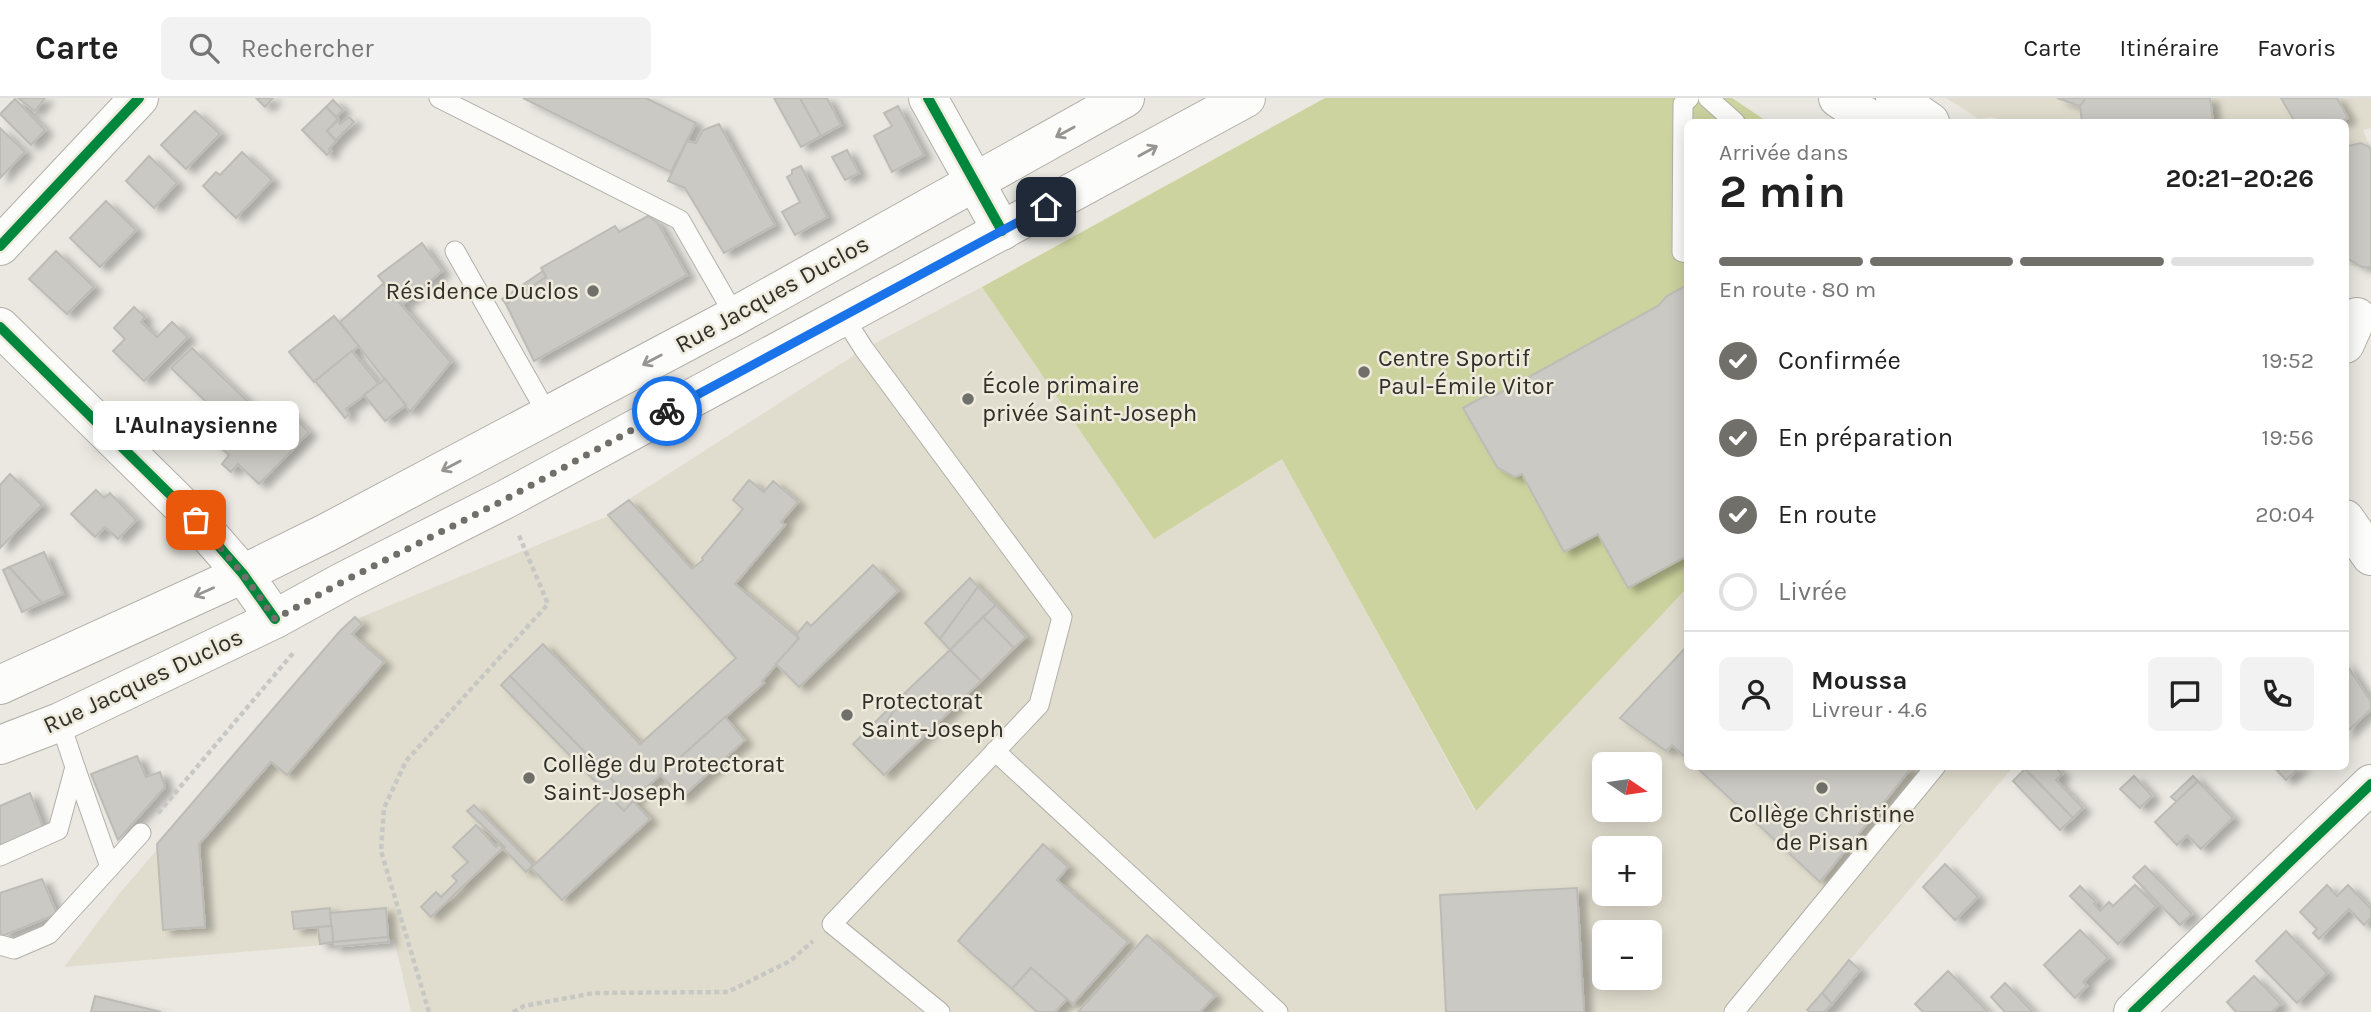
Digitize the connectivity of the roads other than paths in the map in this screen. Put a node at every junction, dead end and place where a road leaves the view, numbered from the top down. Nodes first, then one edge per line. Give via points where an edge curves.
1 (139, 98) edge
2 (439, 98) edge
3 (928, 98) edge
4 (1125, 98) edge
5 (1246, 98) edge
6 (1689, 98) edge
7 (1708, 98) edge
8 (1838, 98) edge
9 (1895, 98) edge
10 (1732, 119) edge
11 (1870, 119) edge
12 (1926, 119) edge
13 (975, 183) junction
14 (1002, 231) junction
15 (0, 246) edge
16 (455, 251) dead end
17 (1684, 252) edge
18 (735, 316) junction
19 (843, 316) junction
20 (0, 327) edge
21 (548, 415) junction
22 (2349, 525) edge
23 (2371, 556) edge
24 (243, 574) junction
25 (288, 630) junction
26 (0, 685) edge
27 (60, 722) junction
28 (0, 745) edge
29 (995, 751) junction
30 (75, 767) junction
31 (1933, 770) edge
32 (2371, 783) edge
33 (141, 833) road end
34 (0, 856) edge
35 (110, 867) junction
36 (0, 945) edge
37 (940, 1012) edge
38 (1278, 1012) edge
39 (1734, 1012) edge
40 (2133, 1012) edge

1 - 15 main road
2 - 18 lane via 680,220
3 - 13 main road
4 -> 13 main road, Rue Jacques Duclos
14 -> 5 main road, Rue Jacques Duclos
6 - 17 lane via 1683,104 1682,117
7 - 10 lane
8 - 11 main road
9 - 12 main road
13 - 14 main road
13 - 18 main road, Rue Jacques Duclos
14 - 19 main road, Rue Jacques Duclos
16 - 21 lane
18 -> 21 main road, Rue Jacques Duclos
19 - 25 main road, Rue Jacques Duclos via 506,499 344,581
19 - 29 lane via 1062,617 1039,705
20 - 24 main road via 196,520
21 -> 24 main road, Rue Jacques Duclos
22 - 23 main road
24 - 25 main road
24 -> 26 main road, Rue Jacques Duclos
25 - 27 main road, Rue Jacques Duclos
27 - 28 main road, Rue Jacques Duclos
27 - 30 lane
29 - 37 lane via 832,924
29 - 38 lane
30 - 34 lane via 58,830
30 - 35 lane
31 - 39 lane
32 - 40 main road
33 - 35 lane
35 - 36 lane via 49,934 14,949

